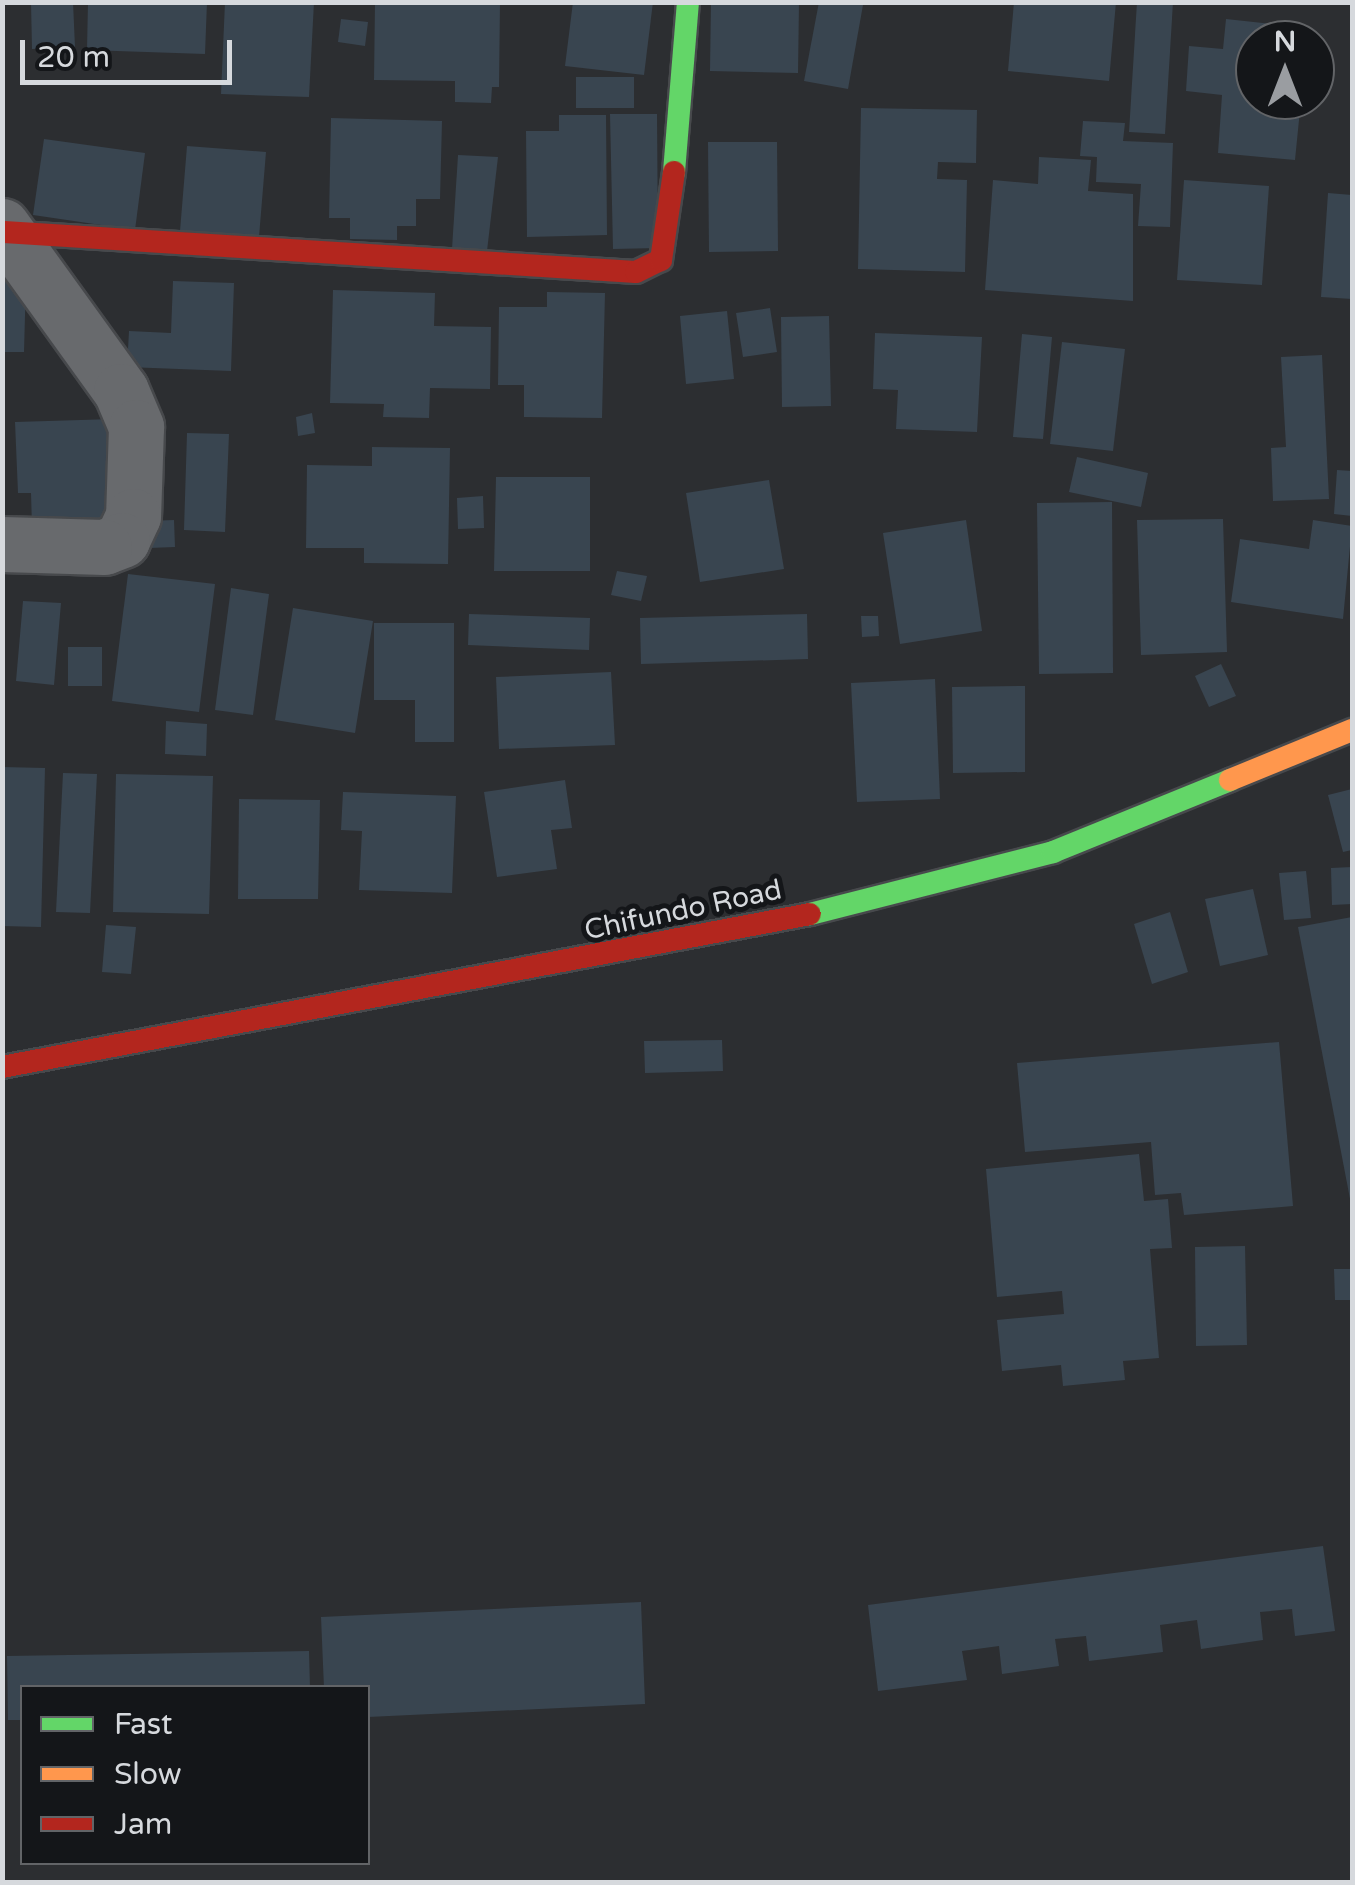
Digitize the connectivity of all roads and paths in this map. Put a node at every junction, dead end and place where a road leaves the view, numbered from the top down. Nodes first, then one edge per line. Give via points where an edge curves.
1 (688, 2) edge
2 (3, 229) edge
3 (2, 544) edge
4 (1352, 730) edge
5 (2, 1067) edge

1 - 2 street via 669,228 661,260 636,272
2 - 3 street via 121,391 136,428 134,516 122,540 104,547
4 - 5 street, Chifundo Road via 1053,852 718,937

